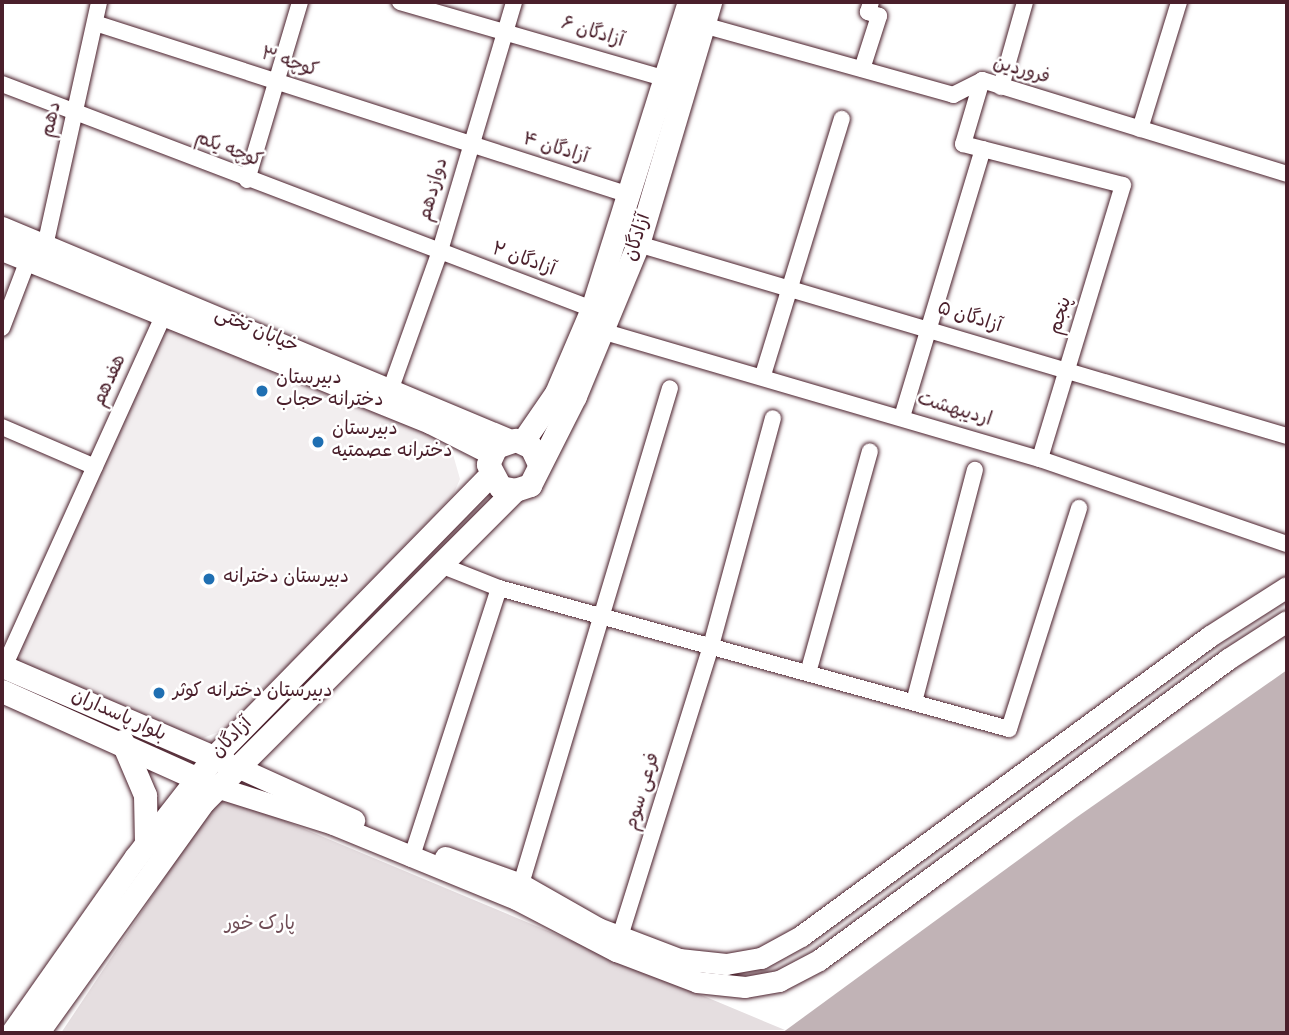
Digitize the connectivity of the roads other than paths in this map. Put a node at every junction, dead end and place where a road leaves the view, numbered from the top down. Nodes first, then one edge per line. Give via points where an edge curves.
1 (99, 2) edge
2 (300, 2) edge
3 (400, 2) edge
4 (514, 2) edge
5 (689, 2) edge
6 (709, 2) edge
7 (871, 2) edge
8 (1025, 2) edge
9 (1179, 2) edge
10 (95, 23) junction
11 (703, 25) junction
12 (506, 30) junction
13 (862, 69) junction
14 (666, 79) junction
15 (982, 80) junction
16 (275, 82) junction
17 (2, 84) edge
18 (1001, 87) junction
19 (75, 115) junction
20 (842, 119) dead end
21 (1140, 129) junction
22 (470, 146) junction
23 (983, 149) junction
24 (1286, 168) edge
25 (247, 180) junction
26 (629, 195) junction
27 (2, 228) edge
28 (638, 244) junction
29 (2, 249) edge
30 (36, 253) junction
31 (439, 254) junction
32 (790, 287) junction
33 (592, 309) junction
34 (165, 312) junction
35 (2, 328) edge
36 (929, 329) junction
37 (605, 332) junction
38 (1068, 370) junction
39 (763, 375) junction
40 (391, 388) junction
41 (670, 388) dead end
42 (902, 417) junction
43 (773, 418) dead end
44 (2, 427) edge
45 (1287, 436) edge
46 (870, 451) dead end
47 (503, 452) junction
48 (1040, 459) junction
49 (539, 464) junction
50 (95, 467) junction
51 (975, 470) dead end
52 (515, 491) junction
53 (1079, 508) dead end
54 (1287, 544) edge
55 (438, 564) junction
56 (1287, 587) edge
57 (499, 588) junction
58 (604, 615) junction
59 (1287, 621) edge
60 (711, 646) junction
61 (3, 667) edge
62 (808, 673) junction
63 (29, 690) junction
64 (2, 691) edge
65 (914, 702) junction
66 (122, 741) junction
67 (224, 762) junction
68 (206, 783) junction
69 (146, 844) junction
70 (413, 853) junction
71 (518, 892) junction
72 (616, 951) junction
73 (12, 1033) edge
74 (37, 1033) edge

1 - 10 street, دهم
2 - 16 street
3 - 12 street, آزادگان ۶
4 - 12 street, دوازدهم
5 - 14 main road, آزادگان
6 - 11 main road, آزادگان
7 - 13 street via 868,12 879,16
8 - 18 street
9 - 21 street
10 - 16 street, کوچه ۳
10 - 19 street, دهم
11 - 13 street, فروردین
11 - 28 main road, آزادگان
12 - 14 street, آزادگان ۶
12 - 22 street, دوازدهم
13 - 15 street, فروردین via 953,95
14 - 26 main road, آزادگان
15 - 18 street, فروردین
15 - 23 street via 962,144
16 - 22 street, کوچه ۳
16 - 25 street
17 - 19 street, کوچه یکم
18 - 21 street, فروردین
19 - 25 street, کوچه یکم
19 - 30 street, دهم
20 - 32 street
21 - 24 street, فروردین
22 - 26 street, آزادگان ۴
22 - 31 street, دوازدهم
23 - 36 street
23 - 38 street, پنجم via 1124,185
25 - 31 street, کوچه یکم
26 - 33 main road, آزادگان
27 - 30 main road, خیابان تختی
28 - 32 street, آزادگان ۵
28 - 37 main road, آزادگان
29 - 30 main road, خیابان تختی
30 - 34 main road, خیابان تختی
30 - 35 street, دهم
30 - 40 main road, خیابان تختی
31 - 33 street, آزادگان ۲
31 - 40 street, دوازدهم
32 - 36 street, آزادگان ۵
32 - 39 street
33 - 47 main road, آزادگان via 555,393
34 - 47 main road, خیابان تختی
34 - 50 street, هفدهم
36 - 38 street, آزادگان ۵
36 - 42 street
37 - 39 street, اردیبهشت
37 - 49 main road, آزادگان
38 - 45 street, آزادگان ۵
38 - 48 street, پنجم
39 - 42 street, اردیبهشت
40 - 47 main road, خیابان تختی
41 - 58 street
42 - 48 street, اردیبهشت
43 - 60 street, فرعی سوم
44 - 50 street
46 - 62 street
47 - 49 main road via 531,446
47 - 52 main road via 500,487
47 - 67 main road, آزادگان
48 - 54 street, اردیبهشت
49 - 52 main road via 535,479
50 - 61 street, هفدهم
51 - 65 street
52 - 55 main road, آزادگان
53 - 65 street via 1009,729
55 - 57 street
55 - 67 main road, آزادگان
56 - 71 street via 1210,636 801,936 761,958 726,964 679,959
57 - 58 street
57 - 70 street
58 - 60 street
58 - 71 street
59 - 72 street via 1228,659 819,960 779,981 722,987
60 - 62 street
60 - 72 street, فرعی سوم
61 - 63 main road, بلوار پاسداران
62 - 65 street
63 - 64 main road, بلوار پاسداران
63 - 66 main road, بلوار پاسداران
63 - 67 main road, بلوار پاسداران
66 - 68 main road, بلوار پاسداران
66 - 69 main road via 145,794
67 - 68 main road, آزادگان
67 - 70 street
68 - 69 main road, آزادگان
68 - 70 street
68 - 74 main road, آزادگان
69 - 73 main road, آزادگان
70 - 71 street
71 - 72 street

